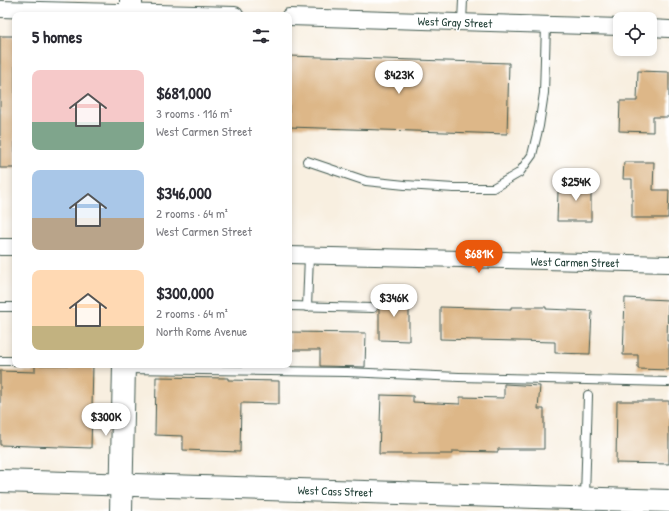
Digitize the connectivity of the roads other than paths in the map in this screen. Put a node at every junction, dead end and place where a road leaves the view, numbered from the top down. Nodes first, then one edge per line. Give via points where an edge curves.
1 (463, 0) edge
2 (0, 9) edge
3 (131, 9) edge
4 (183, 12) edge
5 (292, 17) edge
6 (462, 22) junction
7 (546, 25) junction
8 (613, 27) edge
9 (657, 28) edge
10 (669, 29) edge
11 (307, 161) dead end
12 (0, 247) edge
13 (12, 247) edge
14 (292, 255) edge
15 (308, 256) junction
16 (669, 264) edge
17 (292, 306) edge
18 (307, 306) junction
19 (0, 307) edge
20 (12, 307) edge
21 (372, 308) dead end
22 (0, 361) edge
23 (12, 361) edge
24 (124, 368) edge
25 (169, 368) edge
26 (669, 382) edge
27 (588, 395) dead end
28 (0, 481) edge
29 (122, 484) junction
30 (577, 500) junction
31 (669, 501) edge
32 (121, 511) edge

1 - 6 lane
2 - 3 street
3 - 4 street
5 - 6 street, West Gray Street
6 - 7 street, West Gray Street
7 - 8 street, West Gray Street
7 - 11 lane via 544,93 532,155 519,173 493,188 447,188 366,181
9 - 10 street
12 - 13 street
14 - 15 street, West Carmen Street
15 - 16 street, West Carmen Street
15 - 18 lane
17 - 18 lane
18 - 21 lane
19 - 20 lane
22 - 23 lane
24 - 29 street
25 - 26 lane
27 - 30 lane
28 - 29 street, West Cass Street
29 - 30 street, West Cass Street
29 - 32 street
30 - 31 street, West Cass Street

